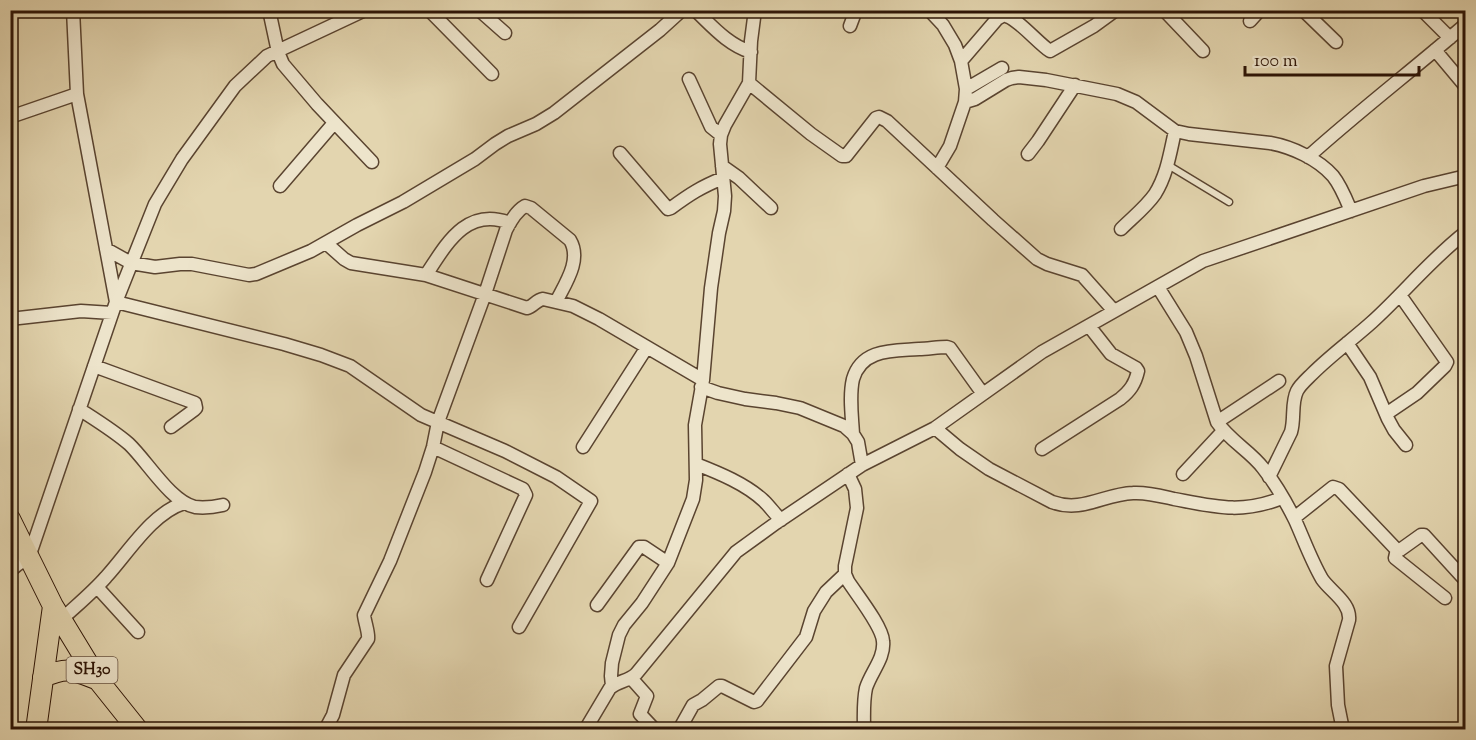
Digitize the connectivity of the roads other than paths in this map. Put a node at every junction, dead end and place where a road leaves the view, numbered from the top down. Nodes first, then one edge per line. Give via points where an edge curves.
1 (72, 10) edge
2 (269, 10) edge
3 (365, 10) edge
4 (429, 10) edge
5 (479, 10) edge
6 (695, 10) edge
7 (755, 10) edge
8 (856, 10) edge
9 (929, 10) edge
10 (1116, 10) edge
11 (1164, 10) edge
12 (1260, 10) edge
13 (1303, 10) edge
14 (1422, 10) edge
15 (676, 13) edge
16 (1250, 21) dead end
17 (1466, 24) edge
18 (850, 26) dead end
19 (505, 33) dead end
20 (1450, 38) junction
21 (1336, 42) dead end
22 (1203, 51) dead end
23 (1435, 51) junction
24 (278, 52) junction
25 (751, 52) junction
26 (961, 61) junction
27 (1002, 68) dead end
28 (492, 74) dead end
29 (689, 79) dead end
30 (749, 83) junction
31 (1075, 85) junction
32 (1466, 87) edge
33 (77, 94) junction
34 (965, 95) junction
35 (10, 117) edge
36 (334, 123) junction
37 (1175, 131) junction
38 (721, 135) junction
39 (620, 153) dead end
40 (1028, 154) dead end
41 (1308, 157) junction
42 (372, 162) dead end
43 (1168, 165) junction
44 (937, 168) junction
45 (723, 172) junction
46 (1466, 176) edge
47 (280, 186) dead end
48 (1228, 202) dead end
49 (771, 208) dead end
50 (1351, 211) junction
51 (510, 223) junction
52 (1121, 229) dead end
53 (1466, 232) edge
54 (326, 243) junction
55 (106, 249) junction
56 (131, 263) junction
57 (426, 276) junction
58 (1158, 287) junction
59 (485, 294) junction
60 (1400, 295) junction
61 (556, 302) junction
62 (114, 307) junction
63 (1114, 311) junction
64 (10, 319) edge
65 (1089, 326) junction
66 (1347, 343) junction
67 (647, 347) junction
68 (94, 366) junction
69 (1279, 381) dead end
70 (702, 384) junction
71 (983, 393) junction
72 (80, 409) junction
73 (1386, 414) junction
74 (438, 423) junction
75 (171, 427) dead end
76 (1220, 427) junction
77 (935, 428) junction
78 (853, 434) junction
79 (1406, 445) dead end
80 (433, 447) junction
81 (583, 447) dead end
82 (1042, 449) dead end
83 (696, 464) junction
84 (862, 465) junction
85 (849, 474) junction
86 (1183, 474) dead end
87 (1269, 477) junction
88 (1282, 498) junction
89 (184, 503) junction
90 (223, 505) dead end
91 (1294, 518) junction
92 (10, 519) edge
93 (781, 520) junction
94 (1397, 549) junction
95 (29, 557) junction
96 (668, 563) junction
97 (10, 571) edge
98 (845, 574) junction
99 (487, 580) dead end
100 (1466, 581) edge
101 (97, 587) junction
102 (1445, 598) dead end
103 (597, 605) dead end
104 (57, 612) junction
105 (519, 627) dead end
106 (138, 632) dead end
107 (43, 676) junction
108 (631, 678) junction
109 (98, 680) junction
110 (612, 686) junction
111 (36, 729) edge
112 (138, 729) edge
113 (325, 729) edge
114 (585, 729) edge
115 (655, 729) edge
116 (679, 729) edge
117 (864, 729) edge
118 (1343, 729) edge

1 - 33 street
2 - 24 street
3 - 24 street
4 - 28 street
5 - 19 street
6 - 25 street via 729,41
7 - 25 street
8 - 18 street
9 - 26 street via 956,45
10 - 26 street via 1050,51 1016,22 1002,16
11 - 22 street
12 - 16 street
13 - 21 street
14 - 20 street
15 - 54 street via 660,30 554,113
17 - 20 street
20 - 23 street
23 - 32 street
23 - 41 street
24 - 36 street via 290,73
24 - 56 street via 235,86 182,159 155,204
25 - 30 street
26 - 34 street
27 - 34 street
29 - 38 street via 711,127
30 - 38 street
30 - 44 street via 842,156 879,117
31 - 34 street via 1019,77 1006,80 975,99
31 - 37 street via 1136,102
31 - 40 street
33 - 35 street
33 - 55 street
34 - 44 street via 950,146
36 - 42 street
36 - 47 street
37 - 41 street via 1276,144
37 - 43 street
38 - 45 street
39 - 45 street via 668,209
41 - 50 street via 1333,176
43 - 48 lane
43 - 52 street via 1154,196
44 - 63 street via 1038,259 1086,278
45 - 49 street via 739,178
45 - 70 street via 724,211 711,288
46 - 50 street
50 - 58 street via 1203,261
51 - 57 street via 487,219 463,227
51 - 59 street
51 - 61 street via 527,206 570,240 575,252 573,262
53 - 60 street
54 - 56 street via 249,275 192,264 155,267
54 - 57 street via 351,263
55 - 56 street
55 - 62 street
56 - 62 street
57 - 59 street
58 - 63 street
58 - 76 street via 1186,332
59 - 61 street via 527,308 540,299
59 - 74 street
60 - 66 street
60 - 73 street via 1447,362 1417,393
61 - 67 street via 594,316
62 - 64 street
62 - 68 street
62 - 74 street via 321,355 350,366
63 - 65 street
65 - 71 street via 1042,352
65 - 82 street via 1111,354 1136,368 1134,384 1120,399
66 - 73 street via 1370,377
66 - 87 street via 1296,393 1291,432
67 - 70 street
67 - 81 street
68 - 72 street
68 - 75 street via 195,403 196,408
69 - 76 street
70 - 78 street via 718,393 800,408 844,426
70 - 83 street via 695,425
71 - 77 street
71 - 78 street via 950,348 889,350 871,355 854,378
72 - 89 street via 129,444
72 - 95 street
73 - 79 street
74 - 80 street
74 - 105 street via 546,472 591,501
76 - 86 street
76 - 87 street via 1254,457
77 - 84 street
77 - 88 street via 989,469 1063,506 1133,493 1236,508
78 - 84 street
80 - 99 street via 525,491
80 - 113 street via 390,561 364,615 368,639 344,675
83 - 93 street via 745,487
83 - 96 street via 693,499
84 - 85 street
85 - 93 street
85 - 98 street via 857,508
87 - 88 street
88 - 91 street
89 - 90 street via 196,507
89 - 101 street via 175,506 135,541
91 - 94 street via 1336,487
91 - 118 street via 1319,573 1350,614 1336,666
92 - 95 main road
93 - 108 street via 736,552
94 - 100 street via 1424,535
94 - 102 street via 1395,558
95 - 97 street
95 - 104 main road
96 - 103 street via 644,547 639,548
96 - 110 street via 619,635 612,663
98 - 116 street via 826,592 814,611 806,637 757,701 719,686 693,705
98 - 117 street via 884,640 866,688
101 - 104 street
101 - 106 street
104 - 107 main road
104 - 109 main road, SH30
107 - 109 main road via 66,670
107 - 111 main road
108 - 110 street
108 - 115 street via 647,696 640,714
109 - 112 main road, SH30
110 - 114 street

